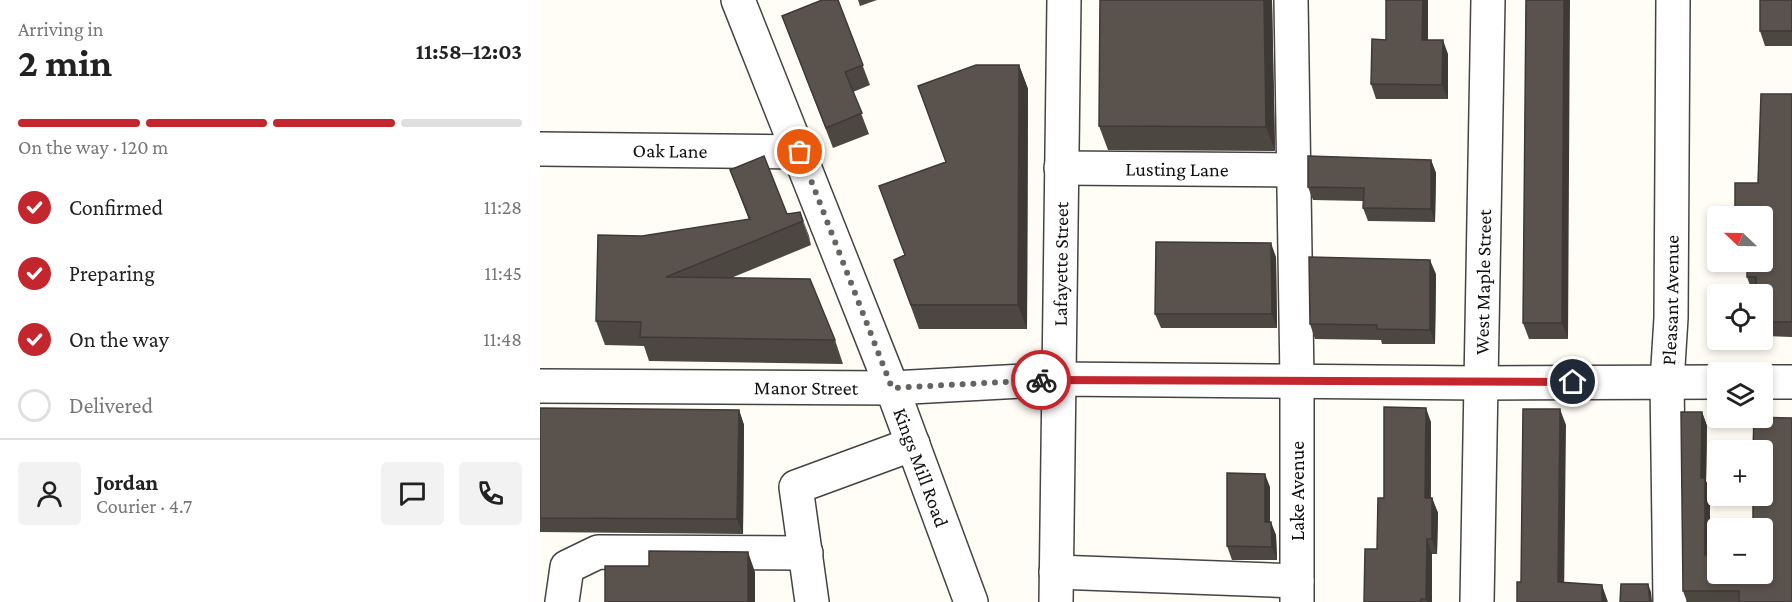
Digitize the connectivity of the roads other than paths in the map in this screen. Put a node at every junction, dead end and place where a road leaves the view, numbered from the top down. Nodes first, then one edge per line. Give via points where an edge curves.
1 (738, 0) edge
2 (1064, 0) edge
3 (1291, 0) edge
4 (1488, 0) edge
5 (1673, 0) edge
6 (540, 149) edge
7 (800, 152) junction
8 (1061, 168) junction
9 (1293, 170) junction
10 (1058, 379) junction
11 (1297, 380) junction
12 (1667, 382) junction
13 (1707, 382) edge
14 (1773, 382) edge
15 (1792, 382) edge
16 (1480, 383) junction
17 (540, 386) edge
18 (892, 388) junction
19 (913, 444) junction
20 (807, 553) junction
21 (1056, 587) edge
22 (1297, 592) edge
23 (562, 602) edge
24 (812, 602) edge
25 (971, 602) edge
26 (1477, 602) edge
27 (1670, 602) edge

1 - 7 street, Kings Mill Road
2 - 8 street, Lafayette Street
3 - 9 street
4 - 16 street, West Maple Street
5 - 12 street, Pleasant Avenue
6 - 7 street, Oak Lane
7 - 18 street, Kings Mill Road
8 - 9 street, Lusting Lane
8 - 10 street, Lafayette Street
9 - 11 street
10 - 11 street, Manor Street
10 - 18 street, Manor Street
10 - 21 street, Lafayette Street
11 - 16 street, Manor Street
11 - 22 street, Lake Avenue
12 - 13 street, Manor Street
12 - 16 street, Manor Street
12 - 27 street, Pleasant Avenue
14 - 15 street
16 - 26 street, West Maple Street
17 - 18 street, Manor Street
18 - 19 street, Kings Mill Road
19 - 20 street via 796,487
19 - 25 street, Kings Mill Road
20 - 23 street via 598,552 567,567
20 - 24 street
21 - 22 street

